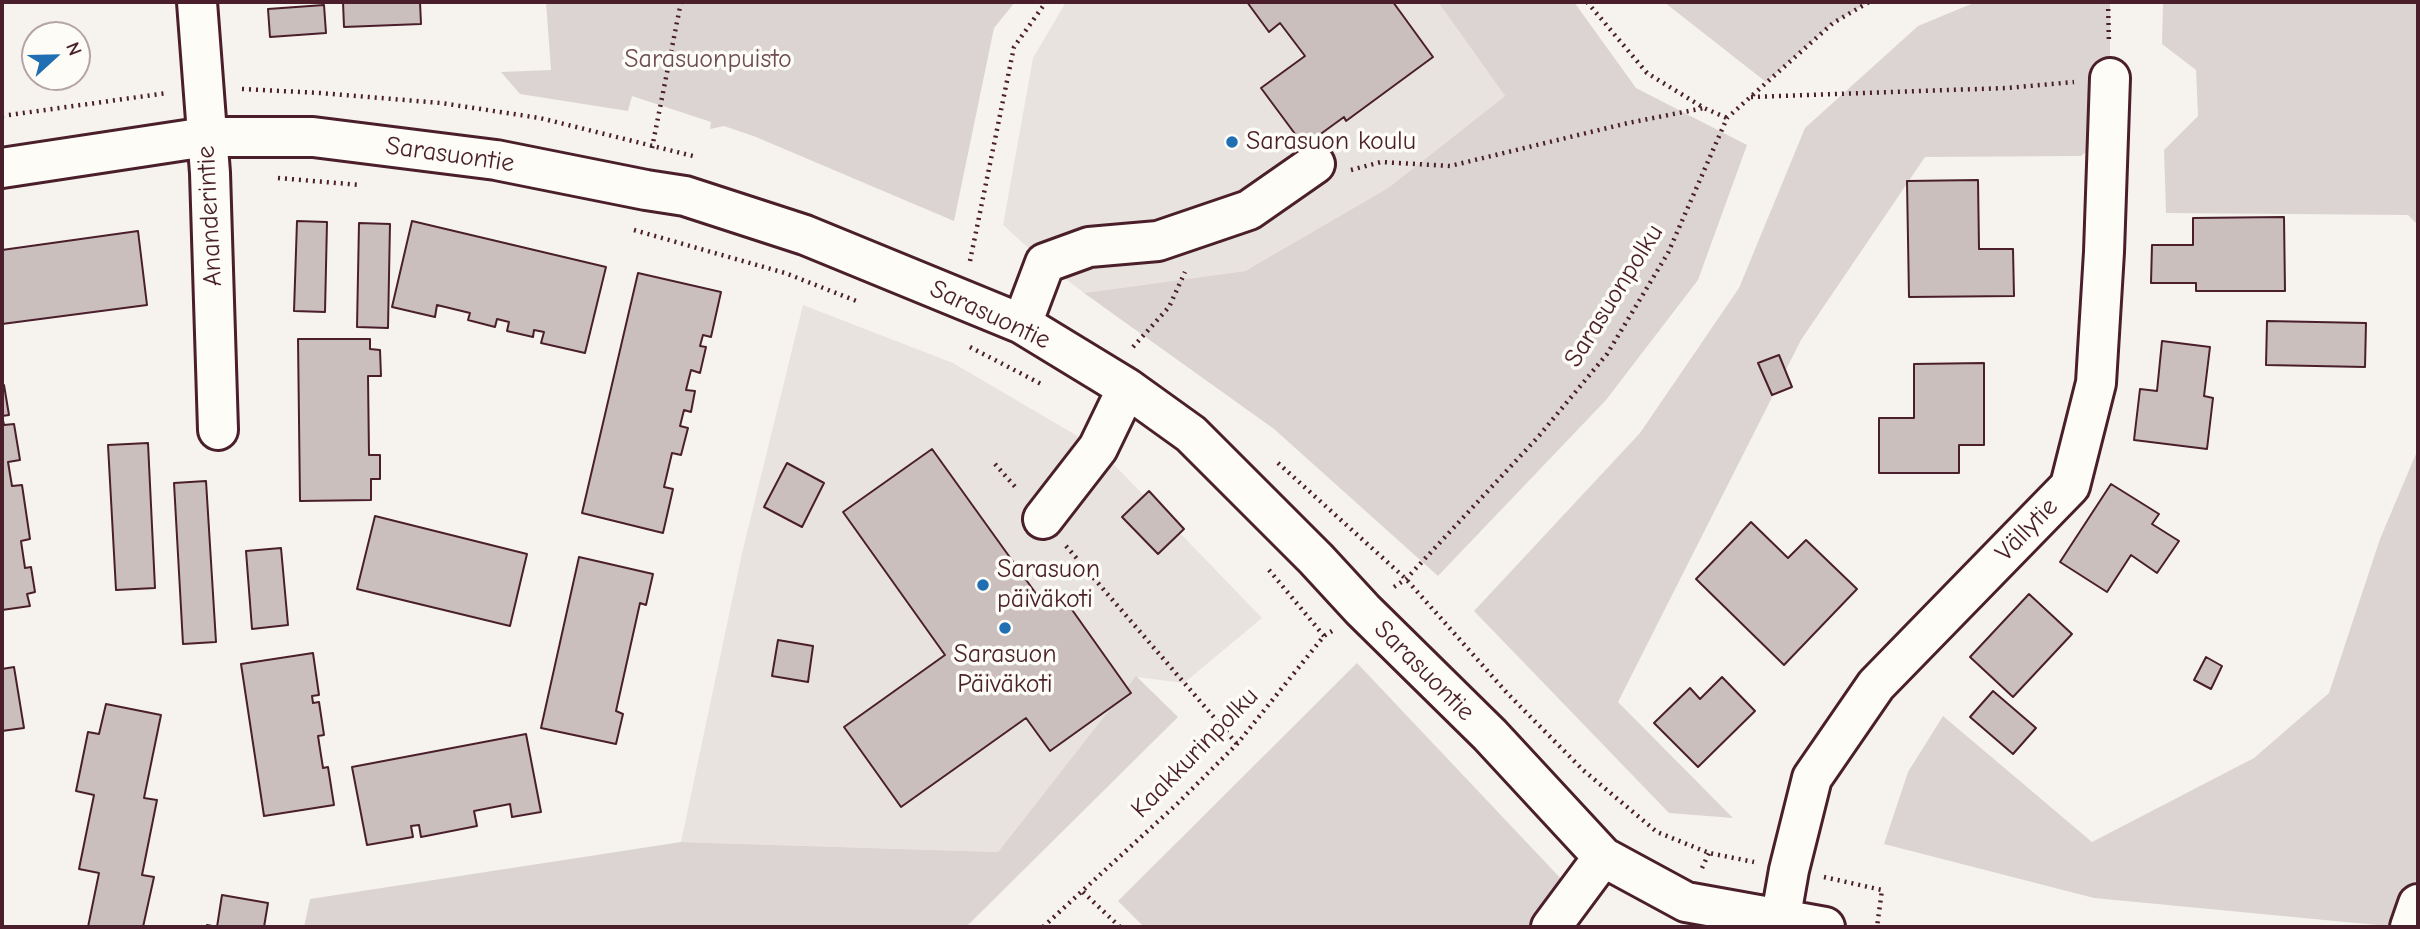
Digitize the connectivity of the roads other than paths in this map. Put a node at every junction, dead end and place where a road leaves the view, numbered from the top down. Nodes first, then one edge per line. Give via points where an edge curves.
1 (197, 2) edge
2 (2110, 78) road end
3 (206, 137) junction
4 (2, 168) edge
5 (1328, 168) road end
6 (1022, 324) junction
7 (1127, 371) junction
8 (218, 430) dead end
9 (1043, 519) road end
10 (1603, 857) junction
11 (2418, 904) edge
12 (1780, 923) edge
13 (1551, 927) edge
14 (1825, 927) edge
15 (2410, 927) edge

1 - 3 street, Ananderintie
2 - 12 street, Vällytie via 2096,383 2070,486 1876,685 1811,778
3 - 4 street, Sarasuontie
3 - 6 street, Sarasuontie via 313,137 496,160 685,195 805,235
3 - 8 street, Ananderintie
5 - 6 street via 1249,210 1158,241 1089,247 1045,264
6 - 7 street, Sarasuontie
7 - 9 street via 1098,448
7 - 10 street, Sarasuontie via 1490,735
10 - 12 street, Sarasuontie via 1686,902
10 - 13 street
11 - 15 street
12 - 14 street, Sarasuontie

